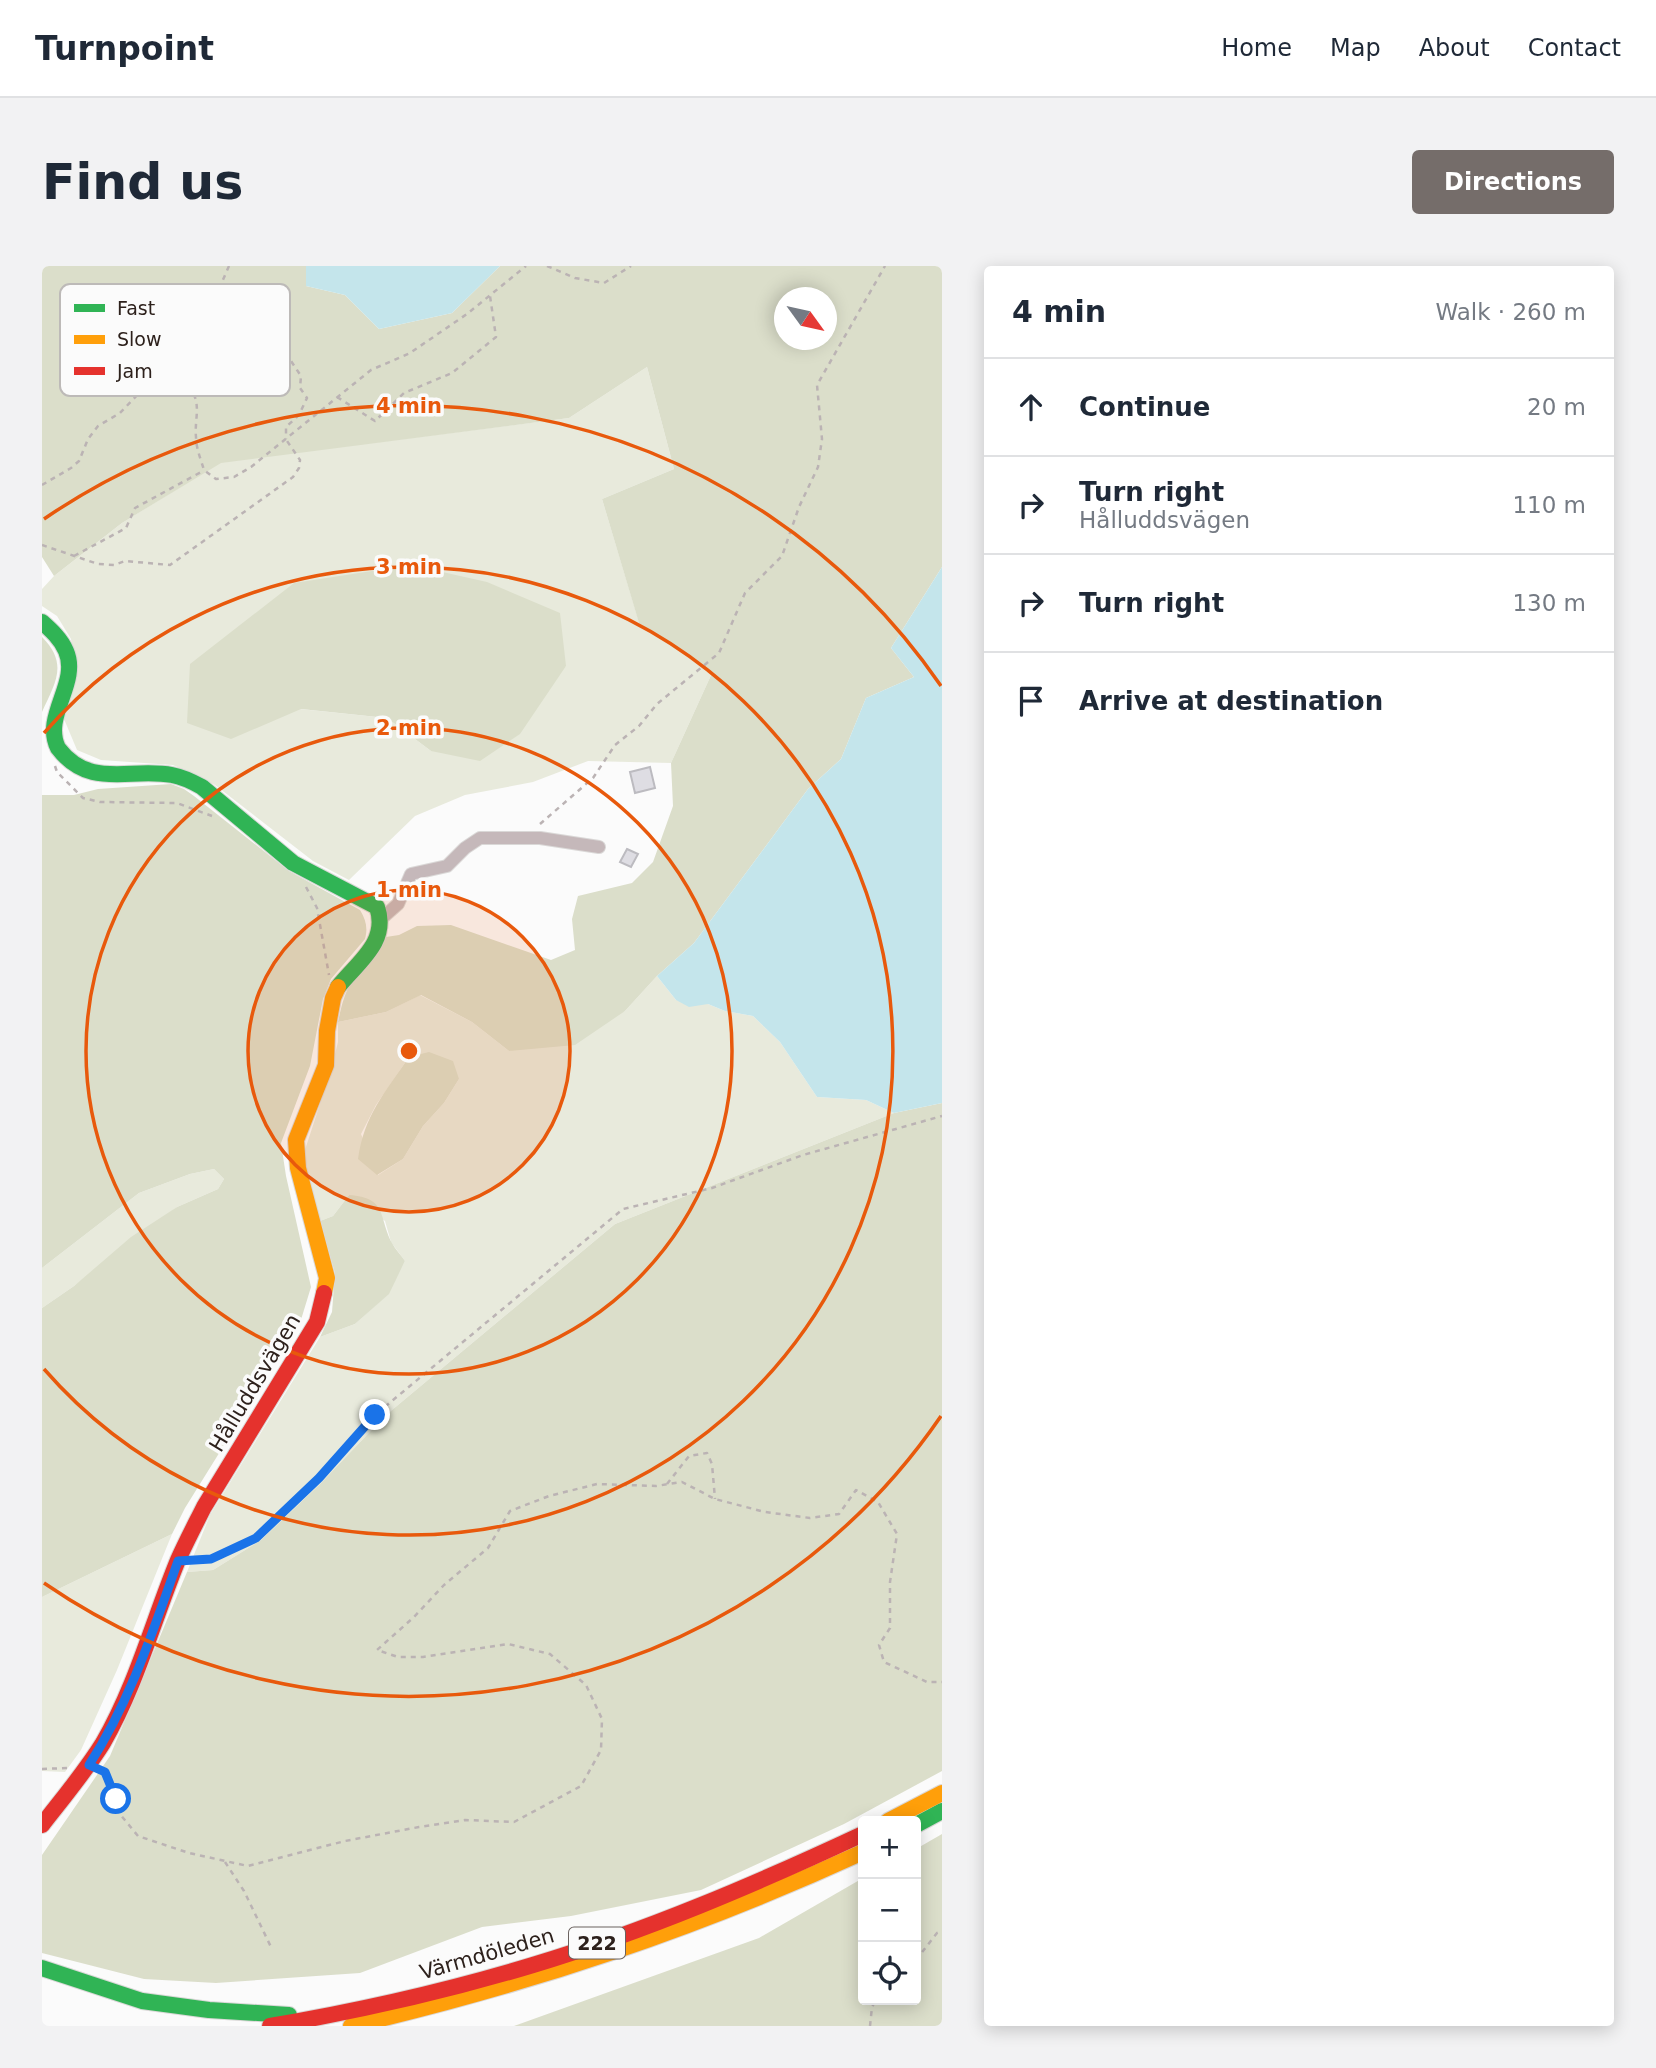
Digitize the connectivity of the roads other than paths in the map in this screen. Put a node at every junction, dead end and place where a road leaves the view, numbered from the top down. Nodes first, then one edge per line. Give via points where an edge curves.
1 (42, 622) edge
2 (599, 847) dead end
3 (381, 919) junction
4 (942, 1793) edge
5 (942, 1811) edge
6 (898, 1816) edge
7 (921, 1822) edge
8 (42, 1825) edge
9 (858, 1836) edge
10 (858, 1854) edge
11 (42, 1968) edge
12 (513, 1986) junction
13 (318, 2017) junction
14 (270, 2026) edge
15 (351, 2026) edge
16 (398, 2026) edge

1 - 3 main road via 62,640 69,659 68,678 50,722 53,740 65,758 100,776 186,778 293,863 377,907
2 - 3 street via 540,838 480,838 447,866 411,874 398,904
3 - 8 main road, Hålluddsvägen via 375,945 338,985 327,1031 326,1065 296,1140 298,1168 327,1278 317,1322 204,1507 104,1741
4 - 6 main road
5 - 7 main road
9 - 13 main road, Värmdöleden / 222 via 687,1911 590,1945 453,1986
10 - 12 main road, Värmdöleden / 222 via 692,1926
11 - 13 main road via 142,2001
12 - 15 main road, Värmdöleden / 222
12 - 16 main road
13 - 14 main road, Värmdöleden / 222

